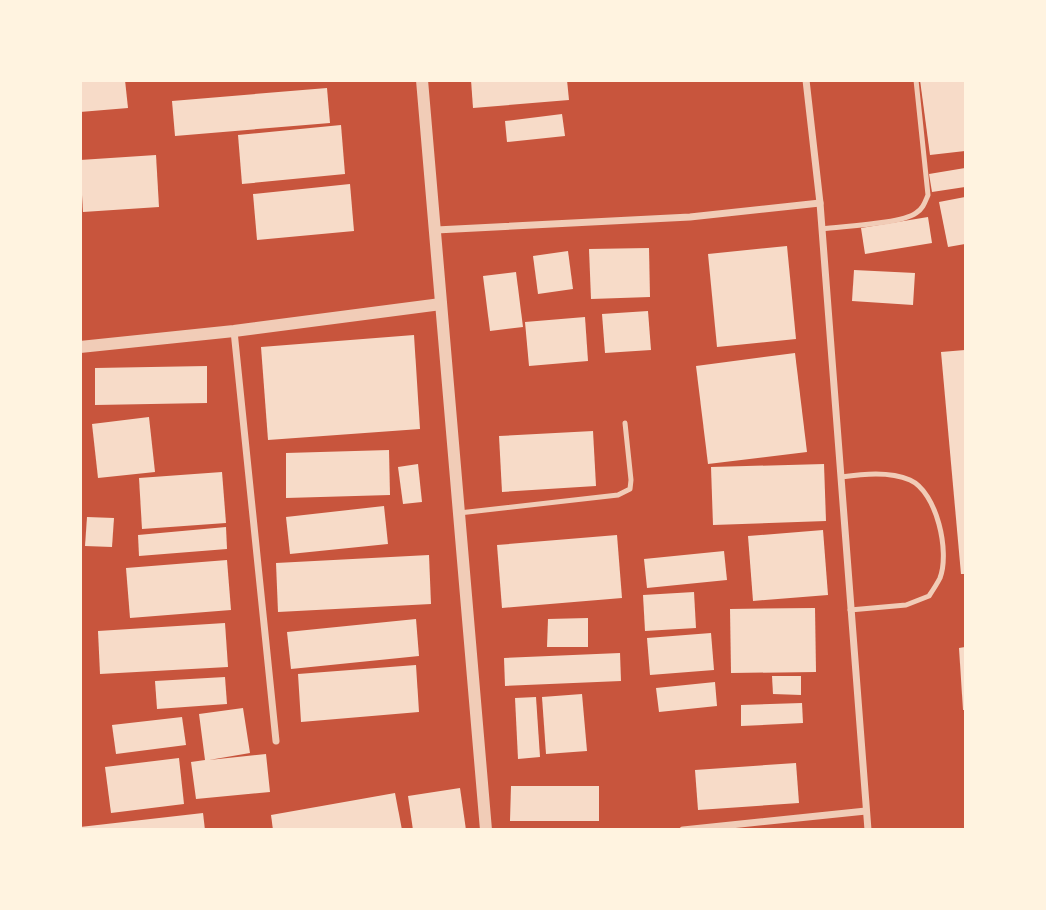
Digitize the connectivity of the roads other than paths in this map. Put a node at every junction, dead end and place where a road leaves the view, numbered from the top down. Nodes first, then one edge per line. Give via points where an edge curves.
1 (422, 80) edge
2 (806, 80) edge
3 (916, 80) edge
4 (820, 203) junction
5 (822, 229) junction
6 (436, 230) junction
7 (441, 304) junction
8 (234, 331) junction
9 (80, 347) edge
10 (625, 423) dead end
11 (841, 477) junction
12 (459, 513) junction
13 (850, 610) junction
14 (276, 741) dead end
15 (866, 811) junction
16 (486, 830) edge
17 (683, 830) edge
18 (868, 830) edge

1 - 6 street
2 - 4 street
3 - 5 lane via 928,195 922,208 898,219
4 - 5 street
4 - 6 street via 690,217
5 - 11 street
6 - 7 street
7 - 8 street
7 - 12 street
8 - 9 street
8 - 14 street
10 - 12 lane via 630,489 618,495
11 - 13 street
11 - 13 lane via 873,473 912,481 933,505 943,550 941,576 929,596 906,605
12 - 16 street
13 - 15 street
15 - 17 street
15 - 18 street

